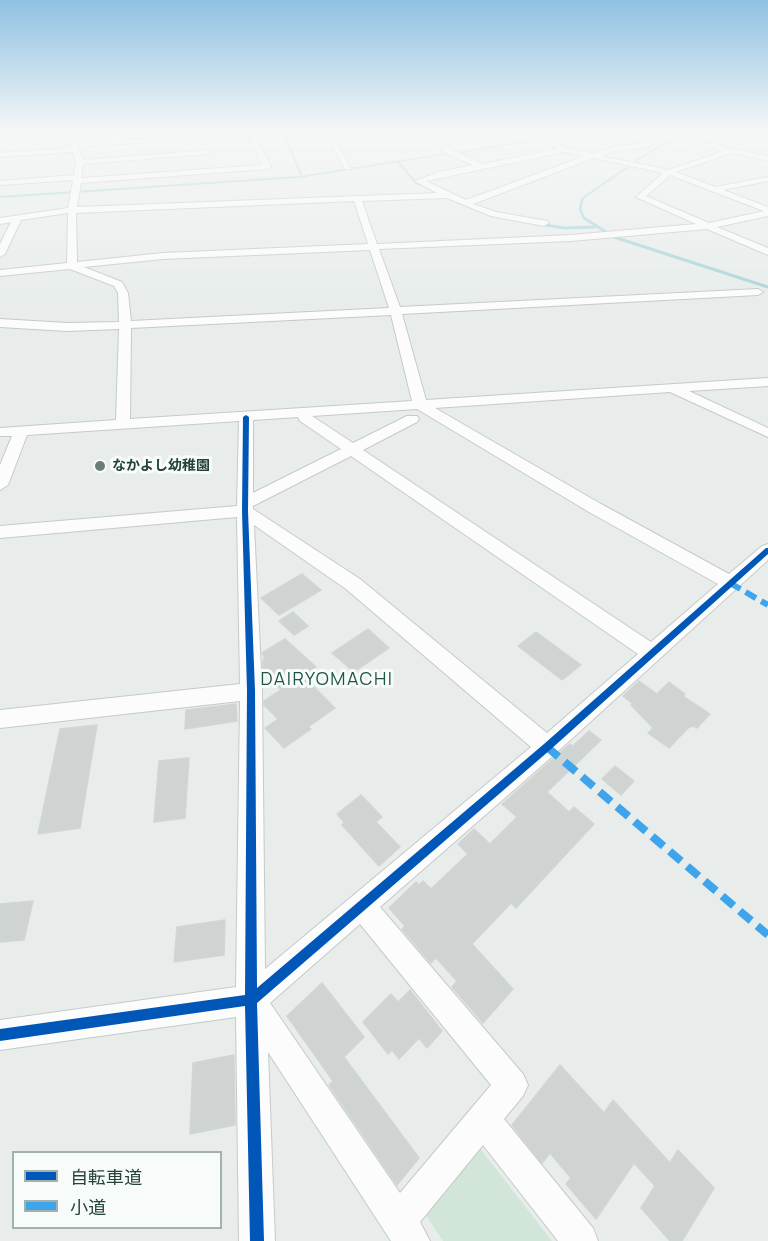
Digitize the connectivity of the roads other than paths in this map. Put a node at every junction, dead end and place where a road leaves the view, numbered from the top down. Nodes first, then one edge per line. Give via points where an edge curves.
1 (76, 190) edge
2 (439, 190) edge
3 (501, 190) edge
4 (648, 190) edge
5 (717, 190) edge
6 (450, 195) junction
7 (357, 199) junction
8 (467, 203) junction
9 (72, 210) junction
10 (768, 211) edge
11 (18, 218) junction
12 (0, 221) edge
13 (544, 224) dead end
14 (709, 226) junction
15 (373, 246) junction
16 (768, 252) edge
17 (0, 254) edge
18 (0, 261) edge
19 (72, 266) junction
20 (1, 275) edge
21 (758, 292) dead end
22 (396, 312) junction
23 (0, 323) edge
24 (125, 325) junction
25 (768, 382) edge
26 (671, 389) junction
27 (416, 412) junction
28 (304, 413) junction
29 (246, 417) junction
30 (123, 423) junction
31 (21, 431) junction
32 (0, 432) edge
33 (768, 433) edge
34 (352, 450) junction
35 (0, 485) edge
36 (245, 507) junction
37 (0, 532) edge
38 (768, 549) edge
39 (730, 583) junction
40 (652, 653) junction
41 (251, 691) junction
42 (0, 719) edge
43 (547, 747) junction
44 (362, 906) junction
45 (251, 1000) junction
46 (0, 1035) edge
47 (483, 1120) junction
48 (405, 1231) edge
49 (257, 1241) edge
50 (580, 1241) edge

1 - 9 street
2 - 6 street
3 - 8 street
4 - 14 street via 640,197
5 - 10 street
6 - 7 street
6 - 8 street
7 - 9 street
7 - 15 street
8 - 13 street via 494,214
9 - 11 street
9 - 19 street
10 - 14 street
11 - 12 street
11 - 17 street
14 - 15 street
14 - 16 street
15 - 19 street via 163,256
15 - 22 street
18 - 20 street
19 - 20 street
19 - 24 street via 118,284 123,293
21 - 22 street
22 - 24 street
22 - 27 street
23 - 24 street
24 - 30 street
25 - 26 street
26 - 27 street
26 - 33 street
27 - 28 street
27 - 34 street
27 - 39 street
28 - 29 street
28 - 34 street via 305,418
29 - 30 street
29 - 36 street
30 - 31 street
31 - 32 street
31 - 35 street
34 - 36 street
34 - 40 street
36 - 37 street
36 - 41 street
36 - 43 street via 354,584
38 - 39 street
39 - 40 street
40 - 43 street
41 - 42 street
41 - 45 street
43 - 44 street
44 - 45 street
44 - 47 street via 512,1085
45 - 46 street
45 - 48 street
45 - 49 street
47 - 48 street
47 - 50 street

